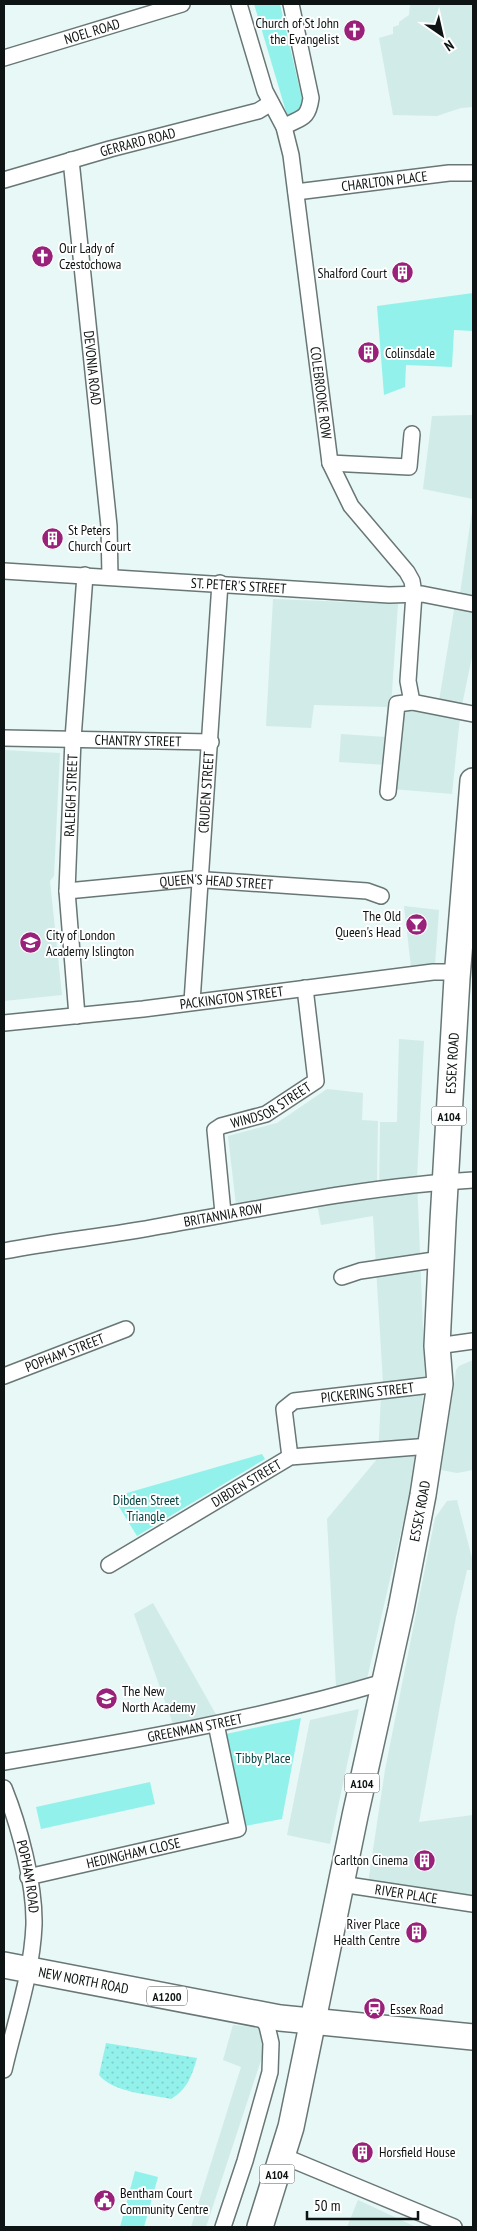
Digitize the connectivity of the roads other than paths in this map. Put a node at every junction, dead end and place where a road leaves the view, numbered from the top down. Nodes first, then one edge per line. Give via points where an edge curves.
1 (182, 4) edge
2 (239, 4) edge
3 (291, 4) edge
4 (4, 58) edge
5 (271, 103) junction
6 (284, 128) junction
7 (71, 160) junction
8 (473, 173) edge
9 (4, 180) edge
10 (296, 192) junction
11 (412, 434) dead end
12 (330, 462) junction
13 (4, 571) edge
14 (85, 575) junction
15 (110, 577) junction
16 (220, 583) junction
17 (414, 594) junction
18 (473, 604) edge
19 (404, 703) junction
20 (473, 714) edge
21 (4, 738) edge
22 (73, 739) junction
23 (211, 742) junction
24 (473, 781) edge
25 (388, 792) dead end
26 (469, 877) edge
27 (200, 880) junction
28 (372, 889) dead end
29 (67, 891) junction
30 (458, 972) junction
31 (305, 988) junction
32 (192, 1002) junction
33 (77, 1016) junction
34 (4, 1023) edge
35 (473, 1180) edge
36 (445, 1182) junction
37 (223, 1213) junction
38 (4, 1251) edge
39 (441, 1259) junction
40 (342, 1277) dead end
41 (126, 1329) dead end
42 (473, 1342) edge
43 (438, 1346) junction
44 (4, 1376) edge
45 (440, 1384) junction
46 (430, 1446) junction
47 (290, 1457) junction
48 (109, 1565) dead end
49 (384, 1682) junction
50 (216, 1724) junction
51 (4, 1762) edge
52 (4, 1788) edge
53 (28, 1877) junction
54 (341, 1884) junction
55 (473, 1904) edge
56 (4, 1965) edge
57 (28, 1970) junction
58 (260, 2014) junction
59 (313, 2021) junction
60 (473, 2037) edge
61 (4, 2070) edge
62 (283, 2156) junction
63 (223, 2227) edge
64 (260, 2227) edge
65 (454, 2227) edge

1 - 4 street, NOEL ROAD
2 - 5 street, COLEBROOKE ROW
3 - 6 street via 311,98 310,109 303,119
5 - 6 street, COLEBROOKE ROW
5 - 7 street, GERRARD ROAD via 258,111
6 - 10 street, COLEBROOKE ROW
7 - 9 street, GERRARD ROAD
7 - 15 street, DEVONIA ROAD via 109,526
8 - 10 street, CHARLTON PLACE via 449,173
10 - 12 street, COLEBROOKE ROW
11 - 12 street via 409,467
12 - 17 street, COLEBROOKE ROW via 351,506 407,572
13 - 14 street, ST. PETER'S STREET
14 - 15 street, ST. PETER'S STREET
14 - 22 street, RALEIGH STREET
15 - 16 street, ST. PETER'S STREET
16 - 17 street, ST. PETER'S STREET
16 - 23 street, CRUDEN STREET
17 - 18 street, ST. PETER'S STREET
17 - 19 street, COLEBROOKE ROW
19 - 20 street
19 - 25 street, COLEBROOKE ROW
21 - 22 street, CHANTRY STREET
22 - 23 street, CHANTRY STREET
22 - 29 street, RALEIGH STREET
23 - 27 street, CRUDEN STREET
24 - 26 main road, ESSEX ROAD / A104
26 - 30 main road, ESSEX ROAD / A104
27 - 28 street, QUEEN'S HEAD STREET
27 - 29 street, QUEEN'S HEAD STREET
27 - 32 street, CRUDEN STREET
29 - 33 street, RALEIGH STREET
30 - 31 street, PACKINGTON STREET via 433,972
30 - 36 main road, ESSEX ROAD / A104
31 - 32 street, PACKINGTON STREET
31 - 37 street, WINDSOR STREET via 316,1082 266,1114 215,1130
32 - 33 street, PACKINGTON STREET
33 - 34 street, PACKINGTON STREET
35 - 36 street, BRITANNIA ROW
36 - 37 street, BRITANNIA ROW
36 - 39 main road, ESSEX ROAD / A104
37 - 38 street, BRITANNIA ROW
39 - 40 street
39 - 43 main road, ESSEX ROAD / A104
41 - 44 street, POPHAM STREET
42 - 43 street
43 - 45 main road, ESSEX ROAD / A104
45 - 46 main road, ESSEX ROAD / A104
45 - 47 street, PICKERING STREET via 294,1400 284,1409
46 - 47 street, DIBDEN STREET
46 - 49 main road, ESSEX ROAD / A104 via 405,1590
47 - 48 street, DIBDEN STREET
49 - 50 street, GREENMAN STREET
49 - 54 main road, ESSEX ROAD / A104
50 - 51 street, GREENMAN STREET
50 - 53 street, HEDINGHAM CLOSE via 238,1828
52 - 53 street, POPHAM ROAD via 20,1837
53 - 57 street, POPHAM ROAD via 34,1925
54 - 55 street, RIVER PLACE
54 - 59 main road, ESSEX ROAD / A104
56 - 57 main road, NEW NORTH ROAD / A1200
57 - 58 main road, NEW NORTH ROAD / A1200
57 - 61 street, POPHAM ROAD
58 - 59 main road, NEW NORTH ROAD / A1200
58 - 63 street via 271,2043 270,2072 246,2161
59 - 60 main road, A1200
59 - 62 main road, ESSEX ROAD / A104
62 - 64 main road, ESSEX ROAD / A104
62 - 65 street

